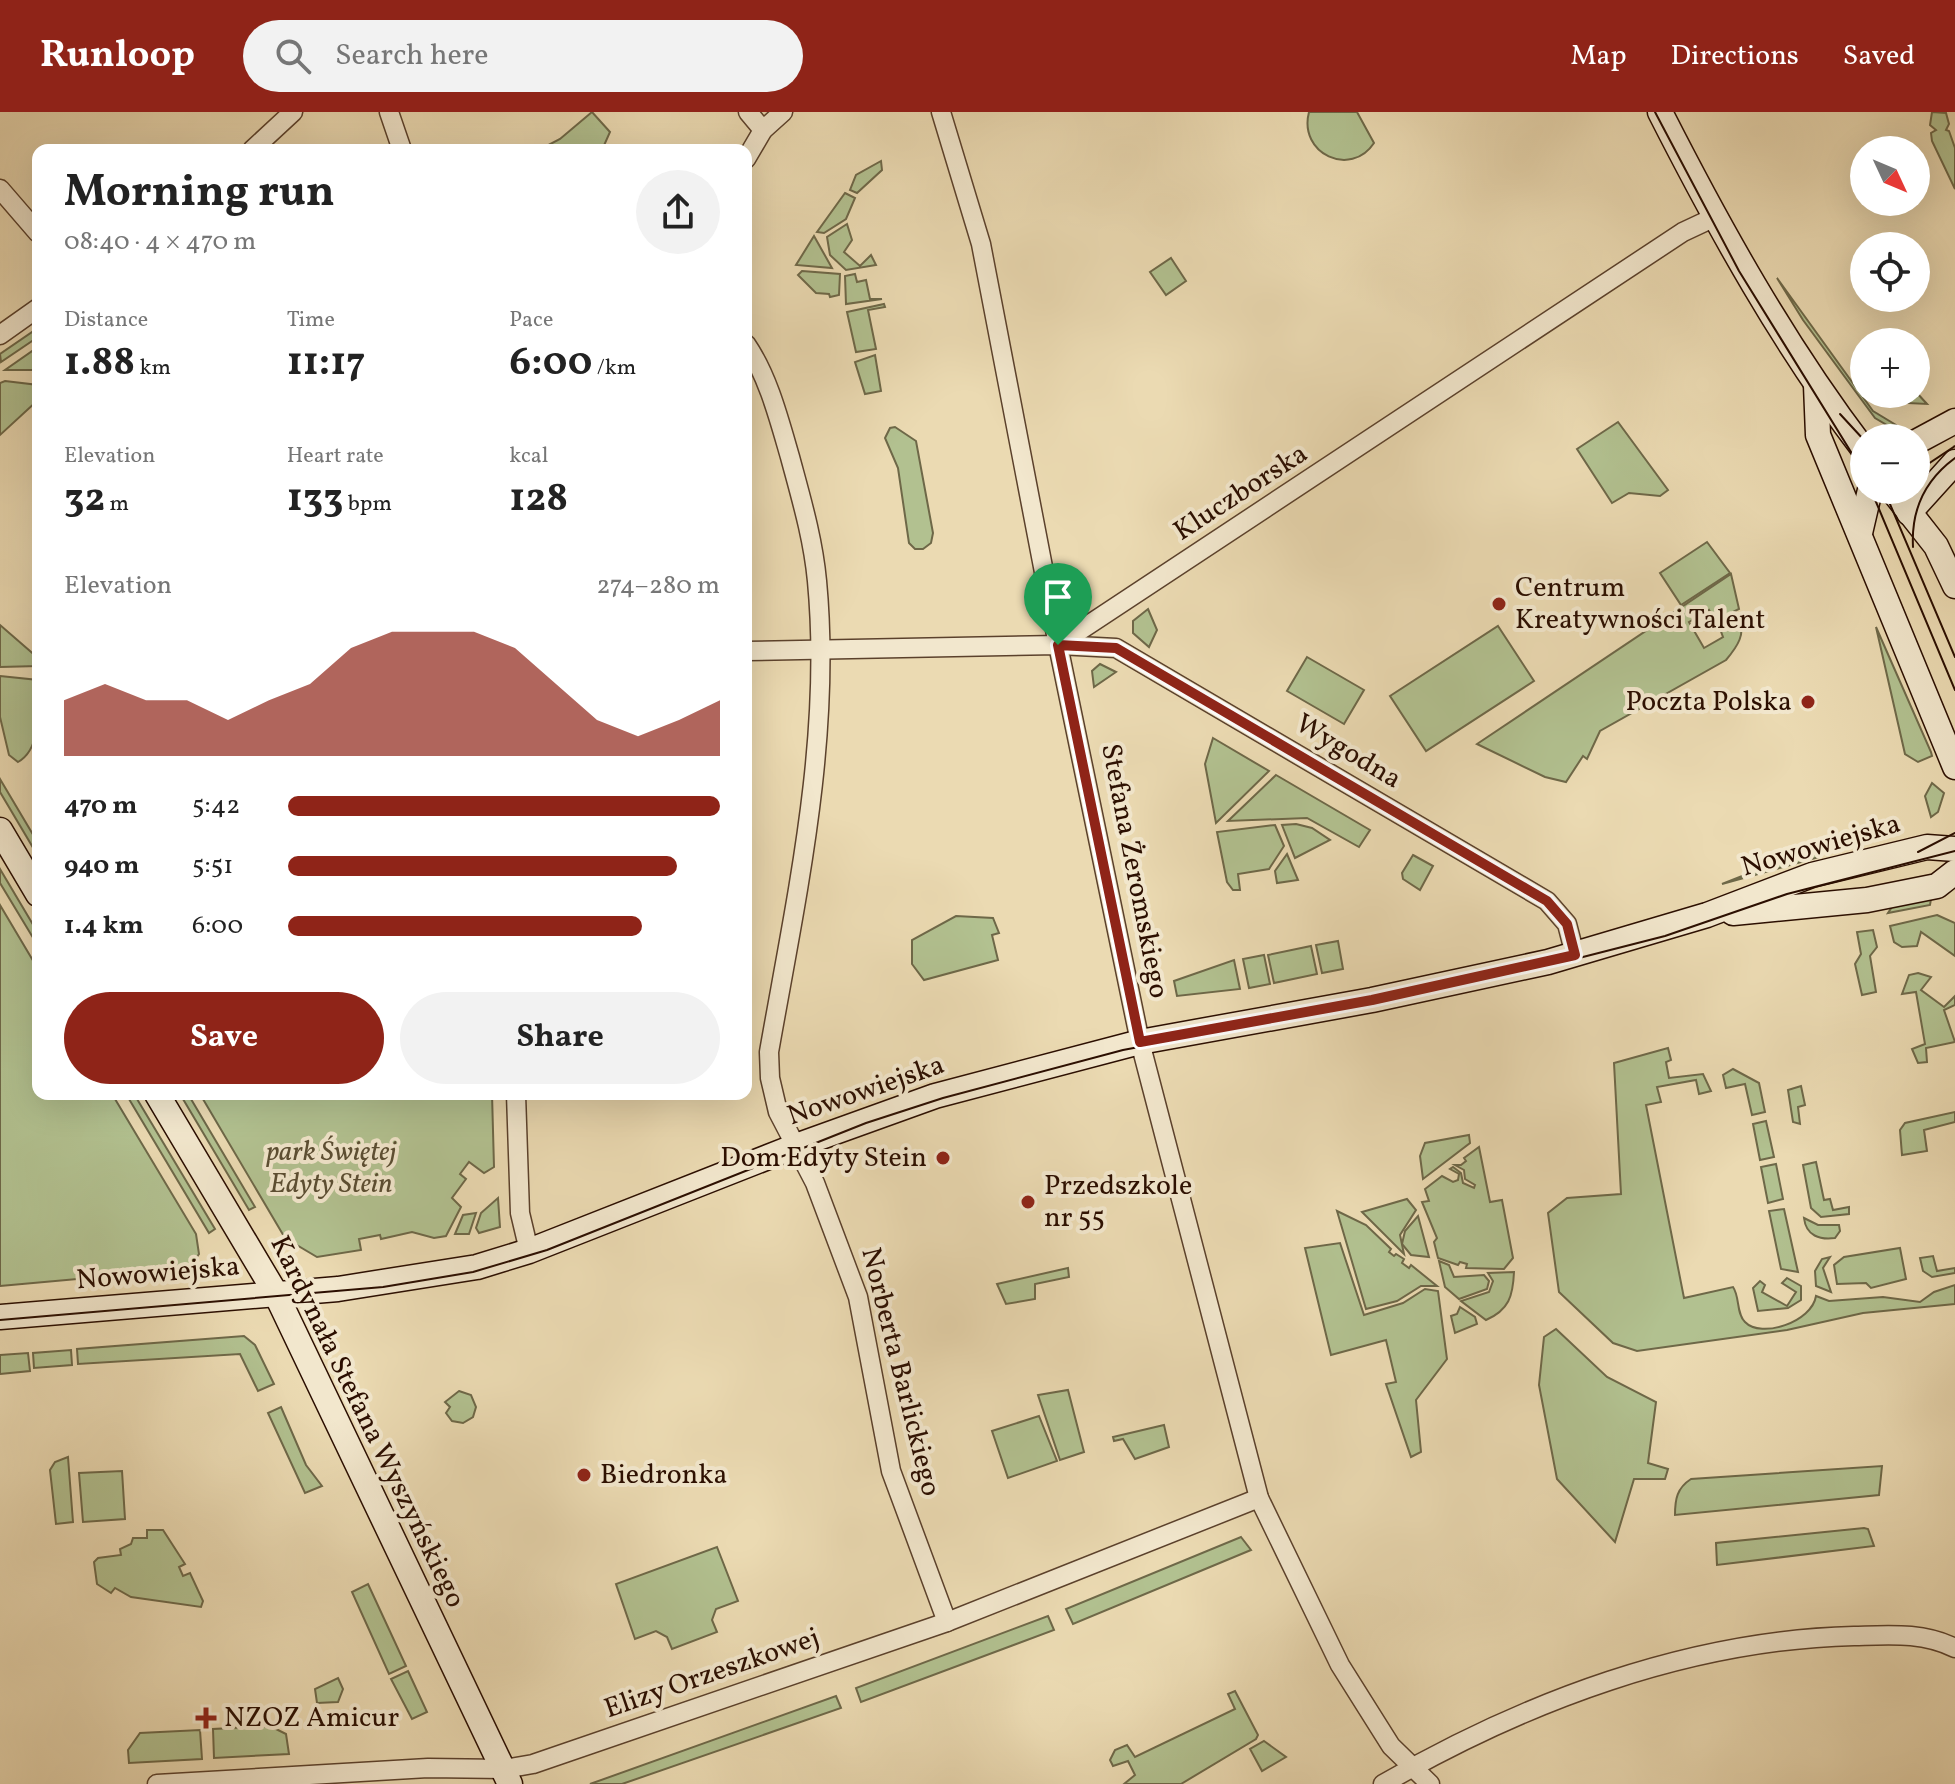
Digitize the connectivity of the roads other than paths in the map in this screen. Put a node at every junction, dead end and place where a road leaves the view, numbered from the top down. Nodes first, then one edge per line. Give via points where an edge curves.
1 (293, 112) edge
2 (389, 112) edge
3 (748, 112) edge
4 (783, 112) edge
5 (941, 112) edge
6 (1660, 112) edge
7 (763, 130) junction
8 (258, 144) edge
9 (400, 144) edge
10 (752, 149) edge
11 (0, 189) edge
12 (1715, 217) junction
13 (32, 226) edge
14 (32, 312) edge
15 (0, 335) edge
16 (752, 357) edge
17 (1816, 385) junction
18 (1955, 421) edge
19 (1850, 431) edge
20 (1930, 434) edge
21 (1955, 462) edge
22 (1867, 504) edge
23 (1902, 504) edge
24 (1909, 513) junction
25 (1860, 533) junction
26 (1955, 586) edge
27 (1058, 645) junction
28 (820, 650) junction
29 (752, 651) edge
30 (1955, 767) edge
31 (0, 830) edge
32 (1955, 849) edge
33 (1955, 872) edge
34 (32, 884) edge
35 (1707, 915) junction
36 (1575, 955) junction
37 (1140, 1042) junction
38 (161, 1100) edge
39 (516, 1100) edge
40 (796, 1146) junction
41 (529, 1251) junction
42 (276, 1294) junction
43 (0, 1317) edge
44 (1259, 1498) junction
45 (947, 1622) junction
46 (1955, 1648) edge
47 (1414, 1766) junction
48 (507, 1777) edge
49 (230, 1782) edge
50 (157, 1784) edge
51 (1383, 1784) edge
52 (1430, 1784) edge

1 - 8 street
2 - 9 street
3 - 7 street
4 - 7 street
5 - 27 street, Stefana Żeromskiego via 981,244
6 - 12 street
7 - 10 street
11 - 13 street
12 - 17 street
12 - 27 street, Kluczborska via 1683,232
14 - 15 street
16 - 28 street, Norberta Barlickiego via 778,413 808,520
17 - 19 street
17 - 25 street via 1818,435
18 - 20 street
21 - 24 street
22 - 25 street
23 - 24 street
24 - 26 street via 1936,546
25 - 30 street
27 - 28 street
27 - 36 street, Wygodna via 1116,648 1547,901 1567,924
27 - 37 street, Stefana Żeromskiego
28 - 29 street
28 - 40 street, Norberta Barlickiego via 810,816 769,1052 773,1096
31 - 34 street
32 - 35 street, Nowowiejska via 1927,847 1812,875
33 - 35 street, Nowowiejska via 1937,886 1867,900
35 - 36 street, Nowowiejska
36 - 37 street, Nowowiejska via 1401,994
37 - 40 street, Nowowiejska via 935,1096
37 - 44 street, Stefana Żeromskiego
38 - 42 street, Kardynała Stefana Wyszyńskiego
39 - 41 street via 520,1213
40 - 41 street, Nowowiejska
40 - 45 street, Norberta Barlickiego via 858,1297 891,1471
41 - 42 street, Nowowiejska via 423,1278
42 - 43 street, Nowowiejska
42 - 48 street, Kardynała Stefana Wyszyńskiego
44 - 45 street, Elizy Orzeszkowej
44 - 47 street, Stefana Żeromskiego via 1340,1665 1391,1746
45 - 48 street, Elizy Orzeszkowej
46 - 47 street via 1931,1637 1903,1635 1747,1645 1613,1679
47 - 51 street
47 - 52 street, Stefana Żeromskiego
48 - 49 street, Elizy Orzeszkowej via 428,1768
49 - 50 street, Elizy Orzeszkowej

